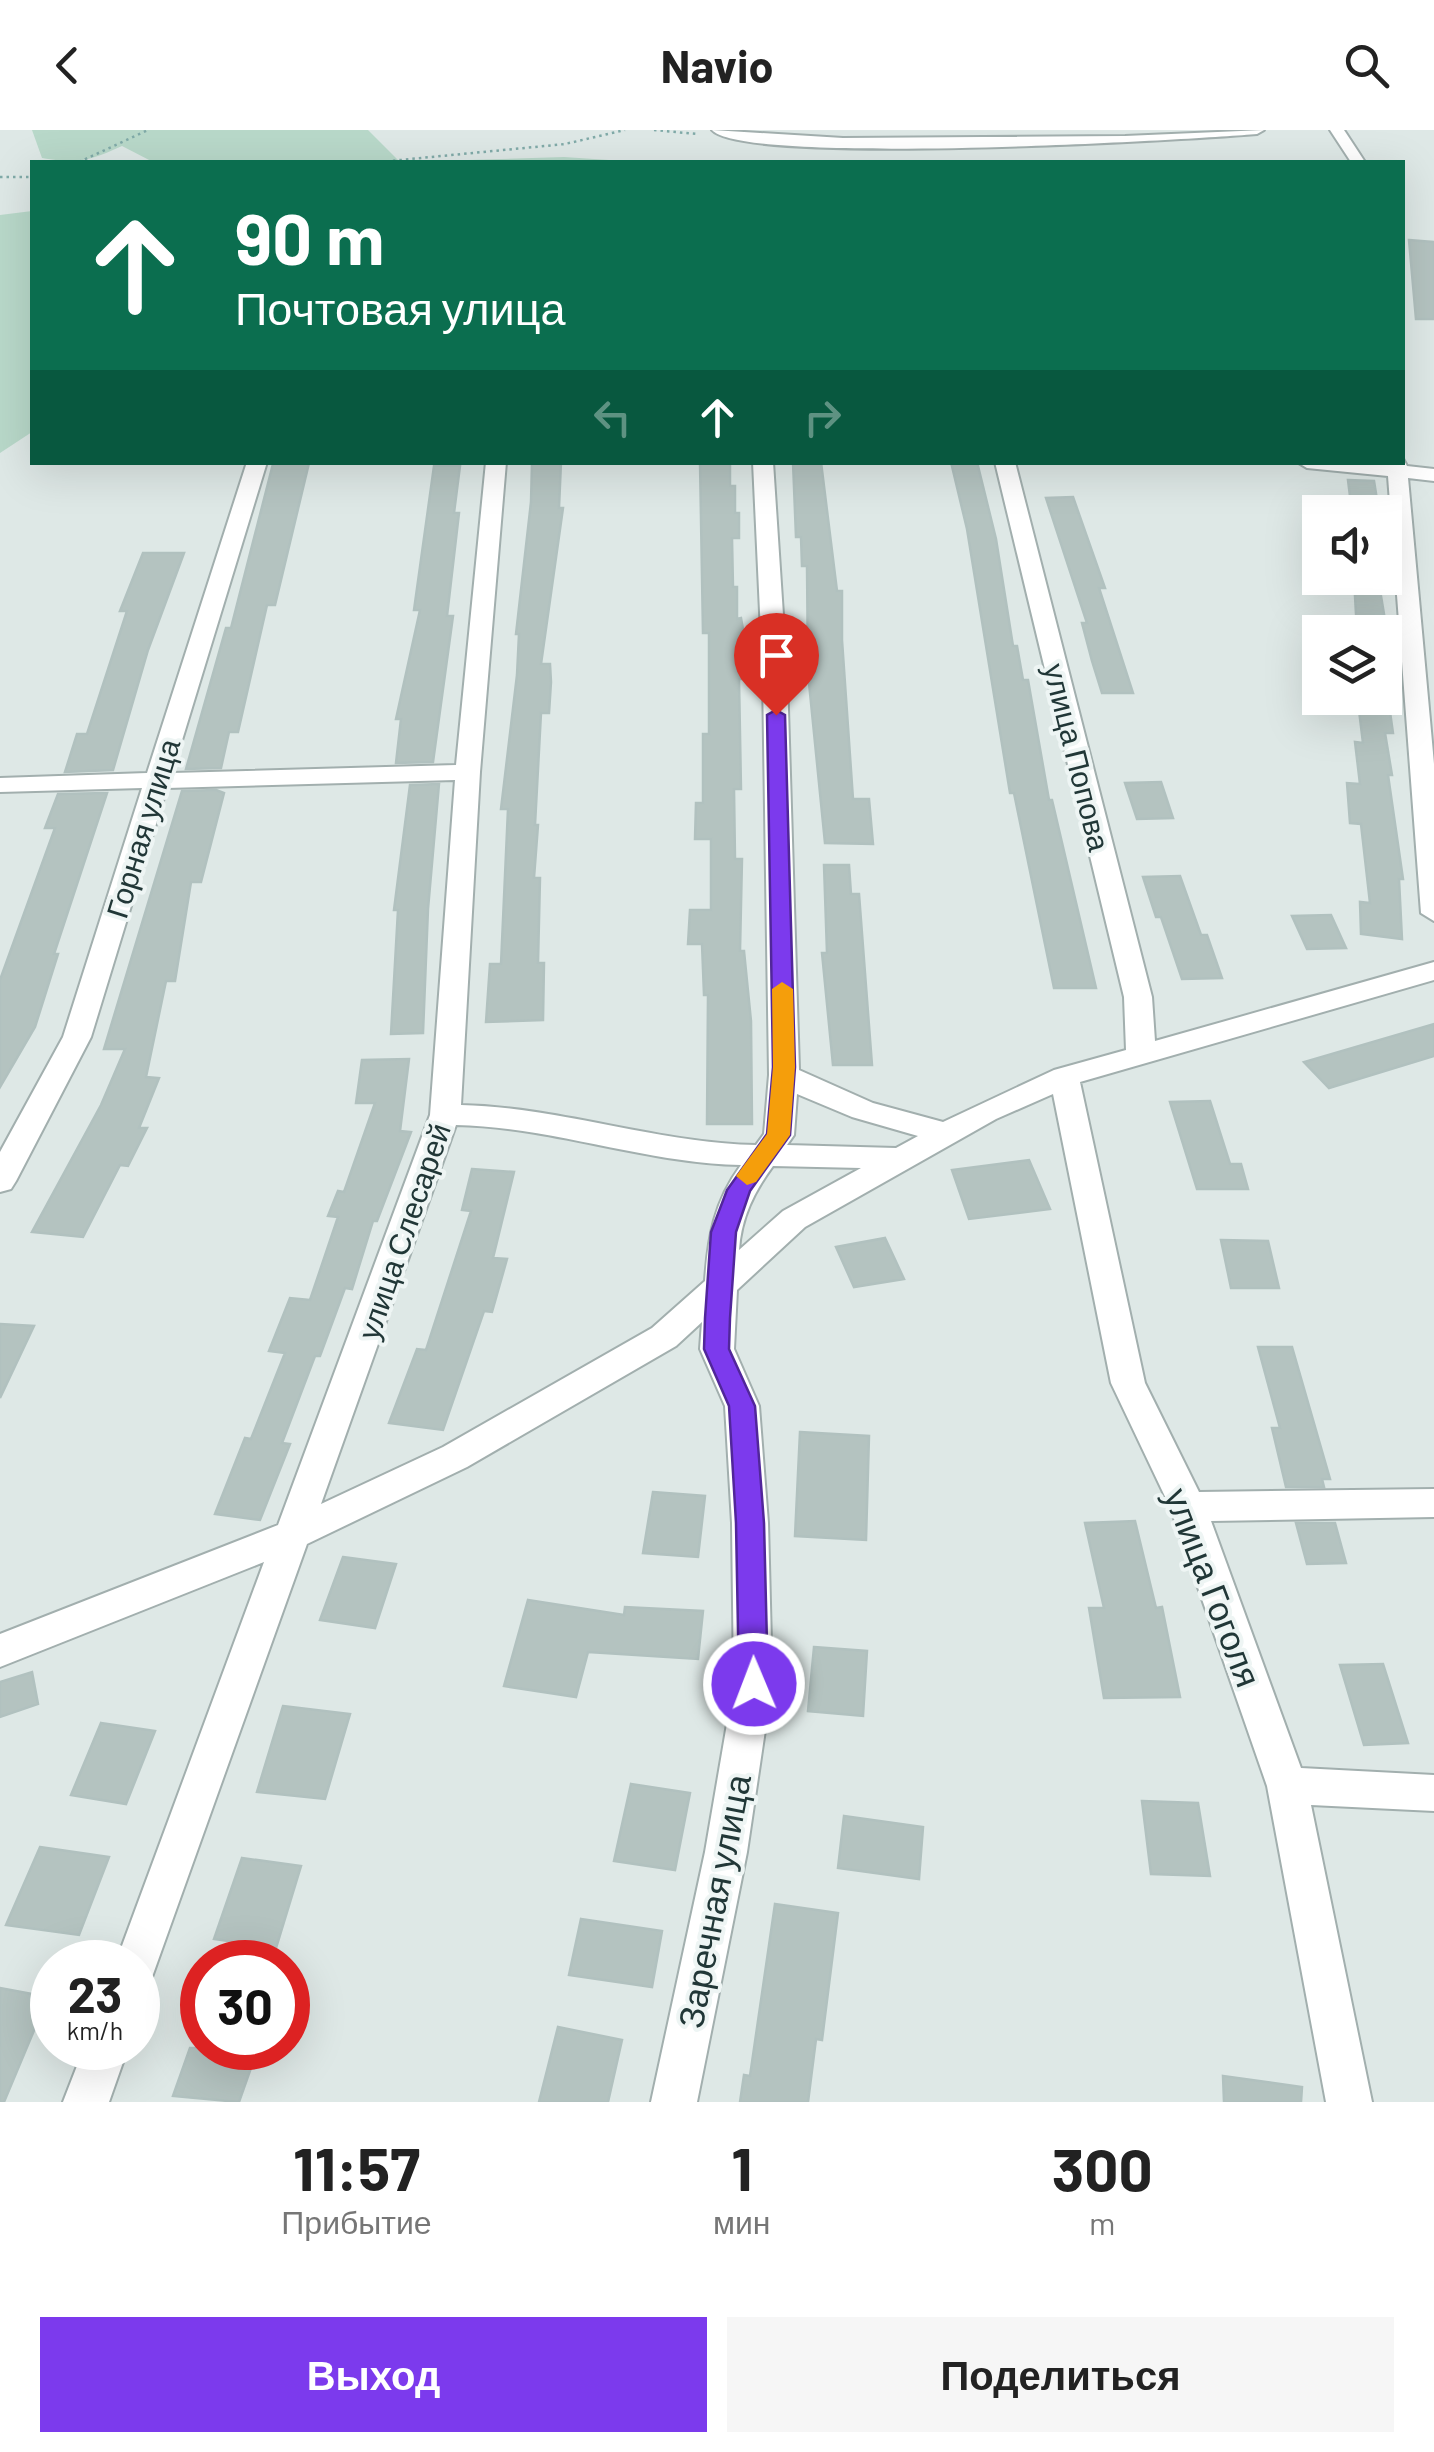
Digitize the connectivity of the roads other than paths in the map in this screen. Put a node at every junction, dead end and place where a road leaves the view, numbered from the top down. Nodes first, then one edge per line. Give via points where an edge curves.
1 (1256, 130) edge
2 (1337, 130) edge
3 (722, 133) edge
4 (1125, 140) junction
5 (931, 141) junction
6 (936, 160) edge
7 (1133, 160) edge
8 (1357, 160) edge
9 (256, 465) edge
10 (496, 465) edge
11 (763, 465) edge
12 (1006, 465) edge
13 (1361, 465) edge
14 (1397, 467) edge
15 (1434, 475) edge
16 (468, 772) junction
17 (156, 781) junction
18 (0, 785) edge
19 (1434, 913) edge
20 (1434, 971) edge
21 (1141, 1054) junction
22 (784, 1074) junction
23 (1064, 1077) junction
24 (445, 1115) junction
25 (946, 1133) junction
26 (759, 1158) junction
27 (898, 1158) junction
28 (0, 1181) edge
29 (718, 1286) junction
30 (1434, 1503) edge
31 (1188, 1507) junction
32 (294, 1534) junction
33 (0, 1650) edge
34 (1288, 1786) junction
35 (1434, 1793) edge
36 (145, 1940) edge
37 (98, 2070) edge
38 (86, 2102) edge
39 (674, 2102) edge
40 (1349, 2102) edge

1 - 4 street
2 - 8 street
3 - 5 street via 748,145
4 - 5 street
4 - 7 street
5 - 6 street
9 - 17 street, Горная улица
10 - 16 street, улица Слесарей
11 - 22 street, Заречная улица
12 - 21 street, улица Попова via 1138,997
13 - 14 street
14 - 15 street
14 - 19 street
16 - 17 street
16 - 24 street, улица Слесарей
17 - 18 street
17 - 28 street, Горная улица via 78,1037
20 - 21 street
21 - 23 street
22 - 25 street via 831,1100
22 - 26 street, Заречная улица via 778,1135
23 - 25 street
23 - 31 street, улица Гоголя via 1128,1384
24 - 26 street via 508,1116 630,1142
24 - 32 street, улица Слесарей
25 - 27 street
26 - 27 street
26 - 29 street, Заречная улица via 724,1232
27 - 29 street via 794,1220
29 - 32 street via 664,1338 601,1376 456,1457
29 - 39 street, Заречная улица via 717,1349 742,1406 754,1684
30 - 31 street
31 - 34 street, улица Гоголя
32 - 33 street
32 - 36 street, улица Слесарей
34 - 35 street
34 - 40 street, улица Гоголя
37 - 38 street

